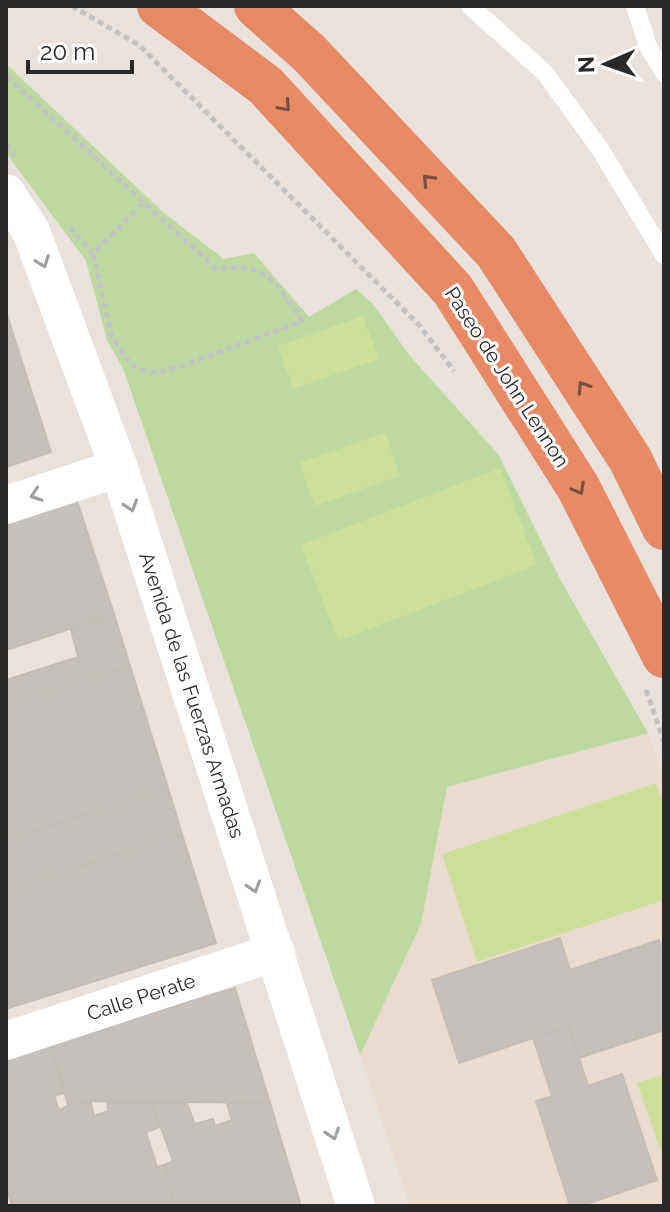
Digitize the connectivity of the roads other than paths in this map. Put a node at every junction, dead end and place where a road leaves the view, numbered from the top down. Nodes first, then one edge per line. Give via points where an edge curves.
1 (159, 6) edge
2 (256, 6) edge
3 (470, 6) edge
4 (635, 6) edge
5 (664, 73) edge
6 (12, 177) edge
7 (664, 255) edge
8 (119, 468) junction
9 (6, 505) edge
10 (664, 528) edge
11 (653, 668) edge
12 (276, 952) junction
13 (6, 1041) edge
14 (356, 1206) edge

1 -> 11 highway, Paseo de John Lennon via 266,86 453,290 578,487
10 -> 2 highway via 630,459 496,252 309,53
3 - 7 lane via 545,73 600,149
4 - 5 lane
6 -> 8 street, Avenida de las Fuerzas Armadas
8 -> 9 street
8 -> 12 street, Avenida de las Fuerzas Armadas
12 - 13 street, Calle Perate
12 -> 14 street, Avenida de las Fuerzas Armadas

